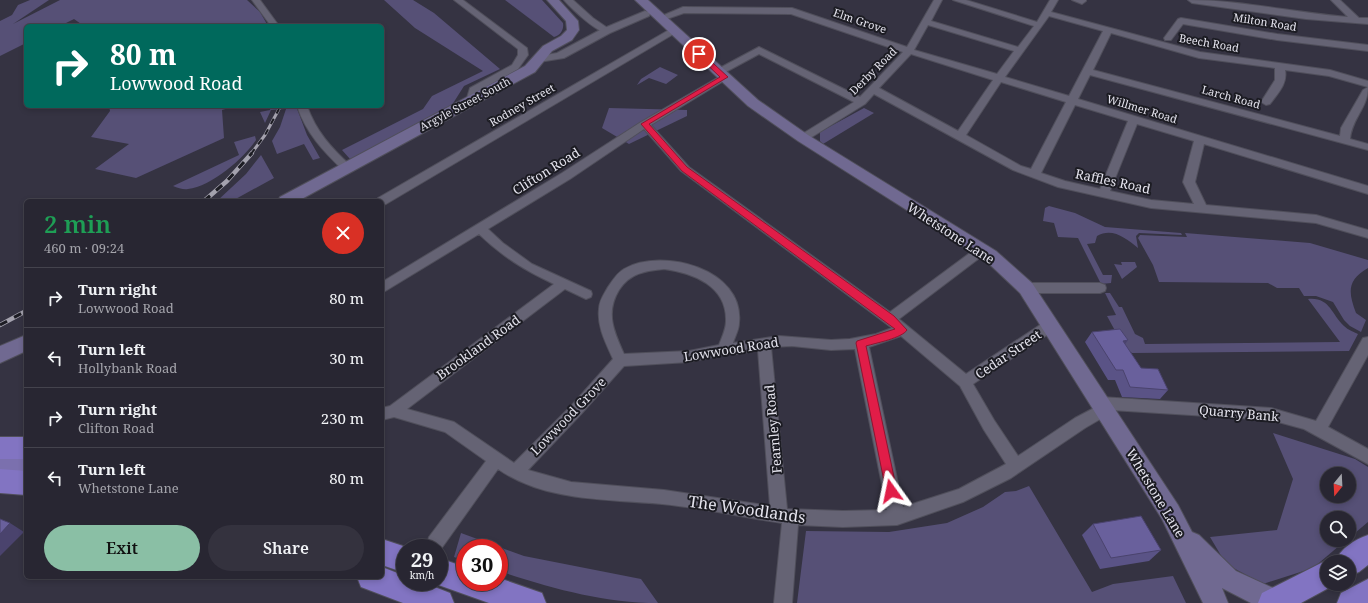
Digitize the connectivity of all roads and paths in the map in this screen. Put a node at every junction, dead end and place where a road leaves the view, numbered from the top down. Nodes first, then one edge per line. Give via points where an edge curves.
1 (256, 0) edge
2 (458, 0) edge
3 (553, 0) edge
4 (568, 0) edge
5 (641, 0) edge
6 (938, 0) edge
7 (956, 0) edge
8 (1054, 0) edge
9 (1192, 0) edge
10 (1263, 0) edge
11 (1335, 0) edge
12 (704, 4) edge
13 (1267, 11) junction
14 (1048, 13) junction
15 (645, 14) dead end
16 (661, 18) junction
17 (1358, 21) junction
18 (1368, 21) edge
19 (926, 22) junction
20 (274, 24) edge
21 (1039, 25) junction
22 (1368, 28) edge
23 (1108, 30) junction
24 (606, 31) junction
25 (669, 33) junction
26 (1168, 38) dead end
27 (1368, 48) edge
28 (1020, 50) junction
29 (909, 51) junction
30 (539, 59) junction
31 (1278, 65) junction
32 (1087, 71) junction
33 (722, 75) junction
34 (999, 78) junction
35 (1368, 84) edge
36 (873, 89) junction
37 (1368, 90) edge
38 (1072, 100) junction
39 (471, 101) junction
40 (861, 102) junction
41 (1266, 102) dead end
42 (303, 108) edge
43 (1134, 119) junction
44 (645, 124) junction
45 (960, 136) junction
46 (802, 138) junction
47 (1200, 139) junction
48 (1345, 141) junction
49 (1368, 147) edge
50 (347, 168) junction
51 (1034, 176) junction
52 (1368, 190) edge
53 (1103, 194) junction
54 (294, 199) edge
55 (384, 200) edge
56 (1202, 209) junction
57 (480, 228) junction
58 (1368, 234) edge
59 (982, 250) junction
60 (563, 284) junction
61 (384, 287) edge
62 (1026, 288) junction
63 (1100, 288) dead end
64 (586, 294) dead end
65 (890, 318) junction
66 (1051, 326) junction
67 (902, 330) junction
68 (1368, 342) edge
69 (24, 343) edge
70 (861, 343) junction
71 (764, 344) junction
72 (725, 348) junction
73 (0, 355) edge
74 (620, 360) junction
75 (965, 382) junction
76 (1103, 407) junction
77 (388, 413) edge
78 (1319, 429) junction
79 (0, 448) edge
80 (24, 448) edge
81 (1368, 457) edge
82 (497, 459) junction
83 (0, 464) edge
84 (24, 465) edge
85 (1016, 466) junction
86 (515, 472) junction
87 (0, 481) edge
88 (24, 483) edge
89 (785, 516) junction
90 (897, 517) junction
91 (1180, 533) junction
92 (438, 539) edge
93 (1368, 548) edge
94 (384, 553) edge
95 (396, 557) edge
96 (1356, 557) edge
97 (1320, 578) edge
98 (376, 579) edge
99 (494, 591) edge
100 (1368, 593) edge
101 (1274, 602) edge
102 (440, 603) edge
103 (532, 603) edge
104 (783, 603) edge
105 (1216, 603) edge
106 (1351, 603) edge

1 - 20 street
2 - 39 street via 522,48 523,55 515,67 473,90
3 - 30 main road, Argyle Street South via 573,23 573,29 571,35 551,46
4 - 24 street
5 - 16 main road, Whetstone Lane
6 - 19 street, Derby Road
7 - 21 street
8 - 14 street
9 - 13 street
10 - 13 street
11 - 17 street
12 - 16 street, Elm Grove
12 - 29 street, Elm Grove via 792,11
13 - 17 street
14 - 21 street
14 - 23 street, Beech Road
15 - 24 street
16 - 25 main road, Whetstone Lane
17 - 18 street
17 - 22 street
19 - 28 street
19 - 29 street, Derby Road
21 - 28 street
23 - 31 street, Beech Road via 1199,55
23 - 32 street
24 - 30 street via 560,56
25 - 33 main road, Whetstone Lane
25 - 55 street, Rodney Street
26 - 27 street, Milton Road via 1181,21 1277,37
28 - 34 street
29 - 34 street, Willmer Road
29 - 36 street, Derby Road
30 - 39 main road, Argyle Street South via 525,73
31 - 35 street, Beech Road via 1330,73
31 - 41 street via 1282,71 1282,79
32 - 38 street
32 - 48 street, Larch Road
33 - 40 street, Clifton Road via 759,50
33 - 44 street, Clifton Road
33 - 46 main road, Whetstone Lane via 753,104
34 - 38 street, Willmer Road
34 - 45 street
36 - 40 street, Derby Road
36 - 45 street, Raffles Road
37 - 48 street via 1346,128
38 - 43 street, Willmer Road
38 - 51 street
39 - 50 main road, Argyle Street South
40 - 46 street, Derby Road
42 - 50 street via 312,131
43 - 47 street, Willmer Road
43 - 53 street
44 - 57 street, Clifton Road
44 - 65 street via 685,169
45 - 51 street, Raffles Road
46 - 59 main road, Whetstone Lane
47 - 52 street, Willmer Road
47 - 56 street via 1189,182
48 - 49 street, Larch Road
50 - 54 main road, Argyle Street South
51 - 53 street, Raffles Road
53 - 56 street, Raffles Road via 1151,204
56 - 58 street, Raffles Road via 1316,219
57 - 60 street via 514,258
57 - 61 street, Clifton Road
59 - 62 main road, Whetstone Lane
59 - 65 street
60 - 64 street
60 - 77 street, Brookland Road
62 - 63 street
62 - 66 main road, Whetstone Lane
65 - 67 street
66 - 75 street, Cedar Street
66 - 76 main road, Whetstone Lane
67 - 70 street, Lowwood Road
67 - 75 street
68 - 78 street
69 - 73 main road
70 - 71 street, Lowwood Road via 832,345 793,341
70 - 90 street
71 - 72 street, Lowwood Road
71 - 89 street, Fearnley Road via 777,476
72 - 74 street, Lowwood Road via 689,356
72 - 74 street via 733,321 731,306 723,289 702,274 688,268 668,265 632,270 620,279 606,301 606,329
74 - 86 street, Lowwood Grove via 577,409
75 - 85 street
76 - 78 street, Quarry Bank via 1271,414 1307,423
76 - 85 street, The Woodlands
76 - 91 main road, Whetstone Lane via 1170,512
77 - 82 street, The Woodlands via 449,427
78 - 81 street, Quarry Bank
79 - 80 highway
82 - 86 street, The Woodlands
82 - 92 street
83 - 84 main road
85 - 90 street, The Woodlands via 963,496
86 - 89 street, The Woodlands via 571,489 664,497
87 - 88 highway
89 - 90 street, The Woodlands via 843,520
89 - 104 street, Fearnley Road
91 - 101 main road via 1228,579
91 - 105 main road, Whetstone Lane
93 - 96 highway
94 - 95 highway
97 - 101 highway
98 - 102 highway
99 - 103 highway
100 - 106 highway

